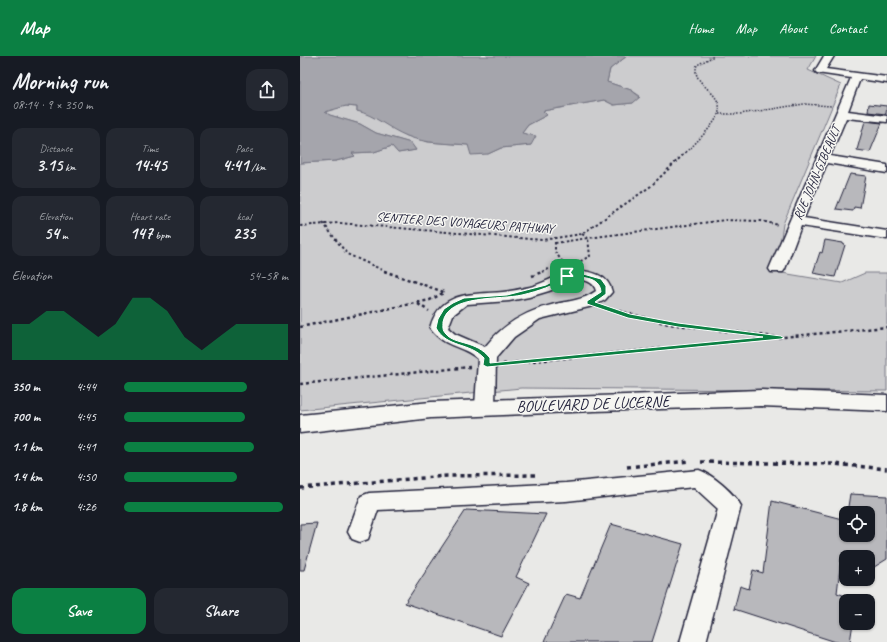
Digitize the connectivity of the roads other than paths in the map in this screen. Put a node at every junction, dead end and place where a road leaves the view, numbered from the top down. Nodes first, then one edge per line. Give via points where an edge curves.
1 (829, 56) edge
2 (856, 77) junction
3 (887, 80) edge
4 (844, 111) junction
5 (887, 119) edge
6 (823, 159) junction
7 (887, 169) edge
8 (795, 225) junction
9 (887, 235) edge
10 (777, 269) dead end
11 (487, 362) junction
12 (887, 403) edge
13 (485, 407) junction
14 (300, 424) edge
15 (360, 532) dead end
16 (693, 642) edge

1 - 2 street via 820,71
2 - 3 street
2 - 4 street, RUE JOHN-GIBEAULT
4 - 5 street
4 - 6 street, RUE JOHN-GIBEAULT
6 - 7 street
6 - 8 street, RUE JOHN-GIBEAULT
8 - 9 street
8 - 10 street, RUE JOHN-GIBEAULT
11 - 11 street via 499,341 527,319 546,311 598,298 604,292 599,280 567,276 548,286 522,293 466,299 455,304 441,319 439,328 450,340 474,347
11 - 13 street
12 - 13 main road, BOULEVARD DE LUCERNE via 762,398
13 - 14 main road, BOULEVARD DE LUCERNE
15 - 16 street via 369,502 566,492 699,478 730,506

